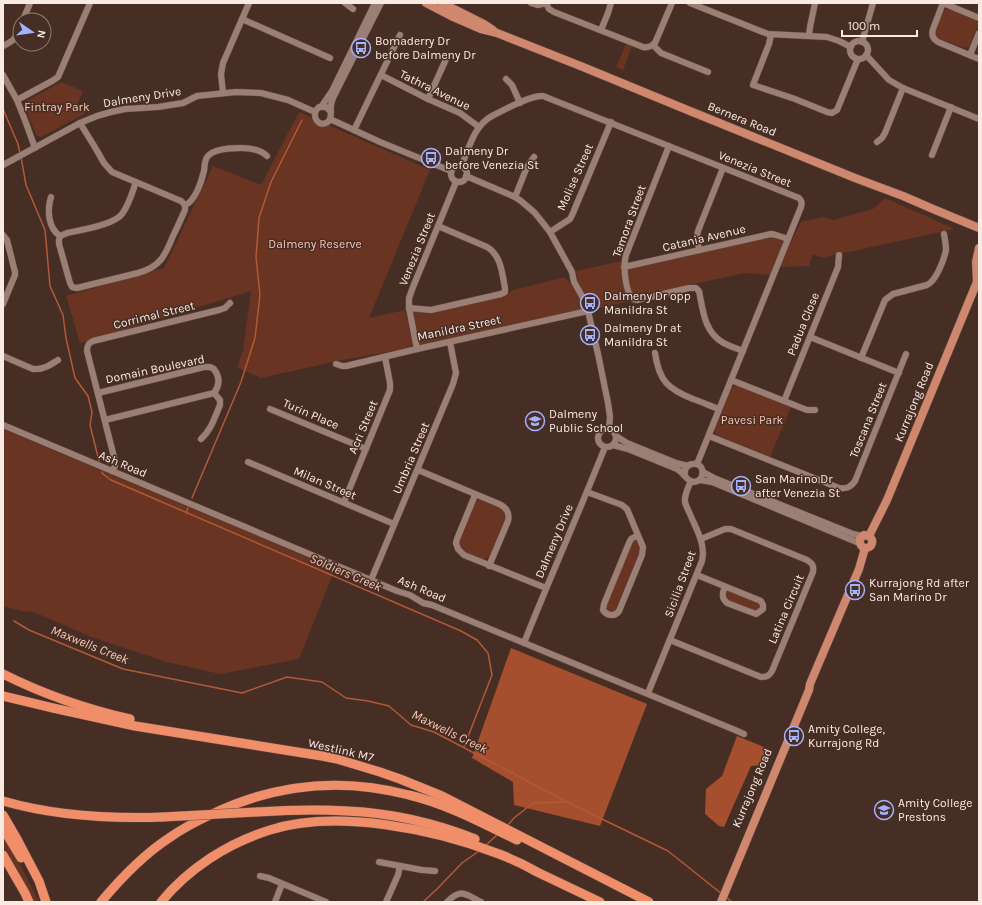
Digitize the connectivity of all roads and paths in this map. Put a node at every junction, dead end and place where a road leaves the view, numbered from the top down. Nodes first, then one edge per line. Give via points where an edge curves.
1 (90, 3) edge
2 (249, 3) edge
3 (344, 3) edge
4 (376, 3) edge
5 (381, 3) edge
6 (426, 3) edge
7 (442, 3) edge
8 (531, 3) edge
9 (546, 3) edge
10 (611, 3) edge
11 (672, 3) edge
12 (690, 3) edge
13 (815, 3) edge
14 (873, 3) edge
15 (943, 3) edge
16 (352, 9) dead end
17 (979, 18) edge
18 (242, 19) junction
19 (601, 30) junction
20 (497, 33) junction
21 (979, 33) edge
22 (400, 35) dead end
23 (771, 35) junction
24 (809, 35) junction
25 (12, 42) edge
26 (862, 42) junction
27 (653, 45) junction
28 (3, 46) edge
29 (851, 47) junction
30 (866, 55) junction
31 (970, 55) junction
32 (447, 57) dead end
33 (330, 58) dead end
34 (858, 59) junction
35 (979, 59) edge
36 (708, 72) dead end
37 (3, 75) edge
38 (381, 76) junction
39 (506, 79) dead end
40 (903, 88) junction
41 (223, 93) junction
42 (428, 99) junction
43 (17, 100) junction
44 (520, 103) junction
45 (321, 107) junction
46 (951, 108) junction
47 (315, 112) junction
48 (330, 115) junction
49 (979, 119) edge
50 (610, 122) junction
51 (80, 123) junction
52 (479, 126) junction
53 (354, 130) junction
54 (877, 142) dead end
55 (669, 146) junction
56 (35, 148) junction
57 (932, 155) dead end
58 (267, 156) dead end
59 (534, 157) dead end
60 (3, 165) edge
61 (462, 167) junction
62 (723, 168) junction
63 (451, 171) junction
64 (466, 176) junction
65 (136, 182) junction
66 (456, 182) junction
67 (51, 197) dead end
68 (515, 197) junction
69 (185, 205) junction
70 (438, 226) junction
71 (975, 226) edge
72 (550, 232) junction
73 (979, 233) edge
74 (944, 234) dead end
75 (3, 235) edge
76 (60, 236) junction
77 (788, 239) junction
78 (979, 248) edge
79 (699, 250) junction
80 (839, 255) dead end
81 (624, 267) junction
82 (978, 280) edge
83 (5, 294) edge
84 (230, 303) dead end
85 (3, 304) edge
86 (409, 308) junction
87 (588, 311) junction
88 (810, 337) junction
89 (450, 342) junction
90 (417, 349) junction
91 (743, 351) junction
92 (655, 354) dead end
93 (906, 354) dead end
94 (3, 356) edge
95 (385, 357) junction
96 (861, 358) junction
97 (58, 360) dead end
98 (336, 364) dead end
99 (899, 373) junction
100 (731, 380) junction
101 (98, 393) junction
102 (214, 393) junction
103 (784, 401) junction
104 (270, 409) dead end
105 (719, 409) junction
106 (816, 410) dead end
107 (105, 420) junction
108 (3, 426) edge
109 (609, 429) junction
110 (616, 436) junction
111 (709, 436) junction
112 (201, 439) dead end
113 (613, 445) junction
114 (606, 447) junction
115 (366, 449) junction
116 (248, 462) dead end
117 (697, 464) junction
118 (688, 466) junction
119 (418, 470) junction
120 (112, 471) junction
121 (703, 472) junction
122 (685, 476) junction
123 (700, 480) junction
124 (690, 481) junction
125 (587, 492) junction
126 (475, 495) junction
127 (344, 502) junction
128 (394, 524) junction
129 (638, 535) junction
130 (701, 539) junction
131 (864, 541) junction
132 (489, 566) junction
133 (697, 575) junction
134 (371, 580) junction
135 (725, 587) junction
136 (546, 588) junction
137 (670, 640) junction
138 (524, 643) junction
139 (3, 674) edge
140 (648, 693) junction
141 (3, 696) edge
142 (744, 734) dead end
143 (252, 745) junction
144 (3, 801) edge
145 (3, 814) edge
146 (486, 821) junction
147 (3, 828) edge
148 (468, 839) junction
149 (526, 842) junction
150 (501, 852) junction
151 (3, 855) edge
152 (378, 862) dead end
153 (400, 866) junction
154 (734, 867) junction
155 (435, 871) dead end
156 (260, 876) dead end
157 (282, 884) junction
158 (29, 902) edge
159 (46, 902) edge
160 (102, 902) edge
161 (161, 902) edge
162 (275, 902) edge
163 (326, 902) edge
164 (386, 902) edge
165 (447, 902) edge
166 (481, 902) edge
167 (600, 902) edge
168 (606, 902) edge
169 (645, 902) edge
170 (649, 902) edge
171 (717, 902) edge
172 (721, 902) edge

1 - 43 street via 58,76
2 - 18 street
3 - 16 street
4 - 45 street via 332,91
5 - 48 street via 334,95
6 - 20 main road, Bernera Road via 475,27
7 - 20 main road, Bernera Road
8 - 9 street
9 - 19 street via 554,12
10 - 19 street
11 - 27 street
12 - 23 street
13 - 24 street
14 - 26 street
15 - 17 street via 963,8
15 - 31 street via 933,29 933,38
18 - 33 street
18 - 41 street via 224,59
19 - 27 street via 643,47 649,48
20 - 71 main road, Bernera Road
21 - 31 street
22 - 38 street
23 - 24 street
23 - 34 street via 753,85 827,112 836,110
24 - 29 street via 830,38
25 - 28 street
26 - 29 street
26 - 30 street via 868,49
27 - 36 street via 661,53
29 - 34 street via 851,53
30 - 34 street
30 - 40 street via 886,77
31 - 35 street
32 - 42 street
37 - 43 street
38 - 42 street, Tathra Avenue
38 - 53 street
39 - 44 street via 514,88
40 - 46 street
40 - 54 street via 885,133
41 - 47 street, Dalmeny Drive via 245,91 268,94
41 - 51 street, Dalmeny Drive via 198,96 158,107 125,109
42 - 52 street, Tathra Avenue via 460,113
43 - 56 street
44 - 50 street, Venezia Street via 534,96 543,96
44 - 52 street, Venezia Street via 492,116
45 - 47 street
45 - 48 street via 328,108
46 - 49 street
46 - 57 street
47 - 48 street via 315,119 319,122 326,123
48 - 53 street
50 - 55 street, Venezia Street
50 - 72 street, Molise Street via 574,213 570,219
51 - 56 street, Dalmeny Drive
51 - 65 street via 106,167
52 - 61 street
53 - 63 street
55 - 62 street, Venezia Street
55 - 81 street, Temora Street via 627,251
56 - 60 street, Dalmeny Drive
58 - 69 street via 259,150 247,148 212,153 207,157 202,179 193,198
59 - 68 street via 527,167
61 - 63 street via 456,167
61 - 64 street via 466,170
62 - 77 street, Venezia Street via 801,200 802,204
62 - 79 street via 698,231
63 - 66 street via 451,178
64 - 66 street via 463,181
64 - 68 street
65 - 69 street
65 - 76 street via 118,219
66 - 70 street, Venezia Street
67 - 76 street via 48,210 54,231
68 - 72 street via 535,213
69 - 76 street via 165,254 158,263 138,273 77,288 72,287 59,244
70 - 86 street, Venezia Street via 409,298
70 - 86 street via 492,250 499,261 504,292 434,310
71 - 73 main road
72 - 87 street via 572,272
74 - 96 street via 945,254 934,279 927,285 894,294 885,300
75 - 83 street via 7,240 15,272
77 - 79 street, Catania Avenue via 771,234
77 - 91 street, Venezia Street
78 - 82 main road via 976,262
79 - 81 street, Catania Avenue
80 - 88 street, Padua Close via 838,267
81 - 91 street, Temora Street via 629,294 633,299 689,288 698,289 705,321 711,331 721,341
82 - 131 main road, Kurrajong Road via 887,500
83 - 85 street
84 - 101 street, Corrimal Street via 219,310 93,341 87,345
86 - 90 street, Venezia Street
87 - 89 street, Manildra Street
87 - 109 street via 607,396
88 - 96 street
88 - 103 street, Padua Close
89 - 90 street, Manildra Street
89 - 119 street, Umbria Street via 456,377
90 - 95 street, Manildra Street
91 - 100 street, Venezia Street
92 - 105 street via 660,374 673,389
93 - 99 street, Toscana Street
94 - 97 street via 33,369 48,367
95 - 98 street, Manildra Street via 346,366
95 - 115 street, Acri Street via 390,390
96 - 99 street
99 - 111 street, Toscana Street via 855,481 846,489
100 - 103 street
100 - 105 street, Venezia Street
101 - 102 street, Domain Boulevard via 207,367 217,373 219,383
101 - 107 street
102 - 107 street
102 - 112 street, Domain Boulevard via 220,400 220,405 210,430
103 - 106 street via 807,410
104 - 115 street, Turin Place
105 - 111 street, Venezia Street
107 - 120 street via 115,461
108 - 120 street, Ash Road
109 - 110 street
109 - 114 street via 604,430 599,436 599,442
110 - 113 street
110 - 118 street via 627,443
111 - 117 street, Venezia Street
113 - 114 street
113 - 122 street via 680,470
114 - 125 street, Dalmeny Drive
115 - 127 street, Acri Street
116 - 127 street, Milan Street
117 - 118 street
117 - 121 street
118 - 122 street
119 - 126 street
119 - 128 street, Umbria Street
120 - 134 street, Ash Road
121 - 123 street
121 - 131 street via 853,534
122 - 124 street
123 - 124 street
123 - 131 street via 712,482
124 - 130 street, Sicilia Street via 685,502
125 - 129 street via 627,509
125 - 136 street, Dalmeny Drive
126 - 132 street via 456,543 464,555
126 - 132 street via 503,506 509,515
127 - 128 street, Milan Street
128 - 134 street, Umbria Street
129 - 129 street via 643,547 642,555 619,611 612,616 603,610 604,604 629,542
130 - 133 street, Sicilia Street via 704,549
130 - 137 street, Latina Circuit via 731,529 807,560 812,563 813,572 769,676 761,677
131 - 154 main road, Kurrajong Road via 859,569
132 - 136 street
133 - 135 street
133 - 137 street, Sicilia Street
134 - 138 street, Ash Road
135 - 135 street via 761,601 763,609 756,614 727,603 722,597
136 - 138 street, Dalmeny Drive
137 - 140 street, Sicilia Street
138 - 140 street, Ash Road
139 - 143 highway via 91,709
140 - 142 street, Ash Road
141 - 143 highway, Westlink M7 via 135,726
143 - 146 highway, Westlink M7 via 337,759 380,772 442,796
144 - 148 highway, bridge via 58,813 101,817 347,811 422,822
145 - 159 highway via 39,880
146 - 149 highway
146 - 160 highway via 409,795 375,788 320,785 290,789 235,804 181,830 135,866
147 - 159 highway
148 - 150 highway
148 - 161 highway via 368,823 296,824 245,839 219,853 186,877
149 - 169 highway
149 - 170 highway
150 - 167 highway
150 - 168 highway
151 - 158 highway
152 - 153 street
153 - 155 street
153 - 164 street
154 - 171 main road, Kurrajong Road
154 - 172 main road, Kurrajong Road
156 - 157 street
157 - 162 street
157 - 163 street
165 - 166 street via 459,893

